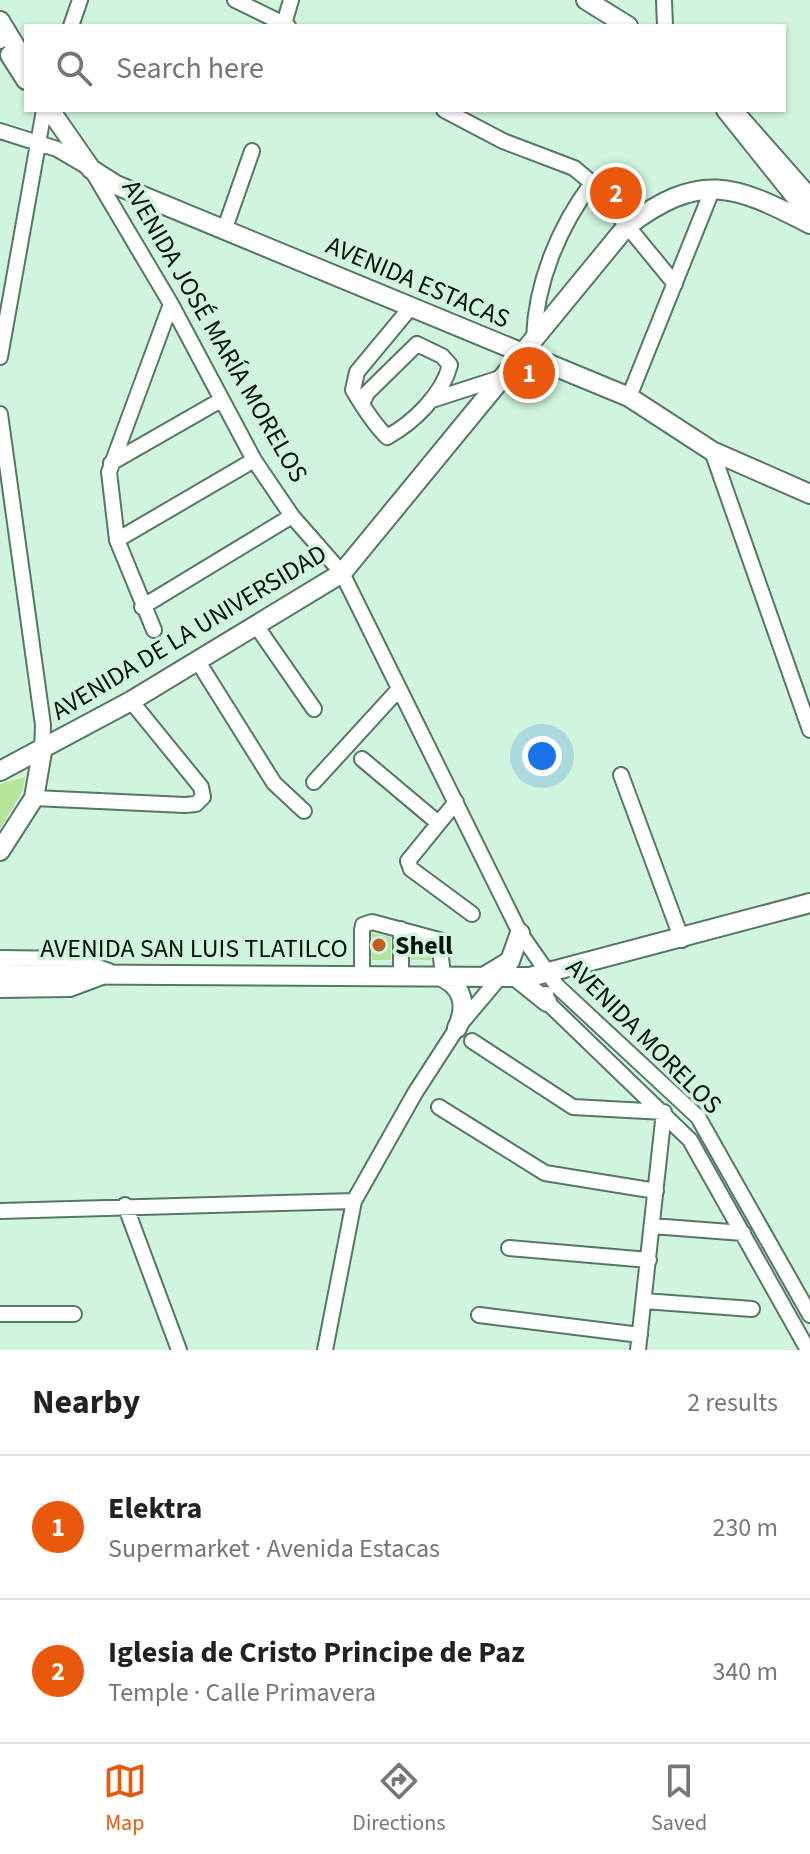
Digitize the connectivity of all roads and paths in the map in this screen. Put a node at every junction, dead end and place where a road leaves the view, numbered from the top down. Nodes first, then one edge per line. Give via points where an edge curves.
1 (80, 0) edge
2 (235, 0) edge
3 (291, 0) edge
4 (586, 0) edge
5 (664, 0) edge
6 (0, 21) edge
7 (72, 24) edge
8 (284, 24) edge
9 (286, 24) edge
10 (625, 24) edge
11 (665, 24) edge
12 (0, 40) edge
13 (24, 61) edge
14 (24, 77) edge
15 (44, 112) edge
16 (51, 112) edge
17 (448, 112) edge
18 (728, 112) edge
19 (737, 112) edge
20 (0, 131) edge
21 (38, 141) junction
22 (252, 151) dead end
23 (91, 169) junction
24 (592, 183) junction
25 (713, 188) junction
26 (810, 195) edge
27 (810, 215) edge
28 (810, 224) edge
29 (626, 227) junction
30 (225, 228) junction
31 (675, 284) junction
32 (171, 304) junction
33 (411, 307) junction
34 (534, 338) junction
35 (521, 354) junction
36 (0, 357) edge
37 (500, 378) junction
38 (629, 397) junction
39 (221, 400) junction
40 (428, 401) junction
41 (362, 404) junction
42 (0, 414) edge
43 (712, 451) junction
44 (254, 460) junction
45 (111, 463) junction
46 (810, 494) edge
47 (292, 516) junction
48 (117, 540) junction
49 (342, 573) junction
50 (142, 607) junction
51 (255, 624) junction
52 (154, 630) dead end
53 (197, 660) junction
54 (399, 689) junction
55 (131, 701) junction
56 (314, 709) dead end
57 (810, 730) edge
58 (42, 752) junction
59 (362, 759) dead end
60 (0, 771) edge
61 (621, 775) dead end
62 (314, 782) dead end
63 (34, 798) junction
64 (456, 802) junction
65 (304, 811) dead end
66 (437, 822) junction
67 (0, 851) edge
68 (810, 903) edge
69 (472, 914) dead end
70 (401, 929) junction
71 (520, 933) junction
72 (682, 940) junction
73 (0, 958) edge
74 (114, 973) junction
75 (546, 973) junction
76 (0, 974) edge
77 (362, 974) junction
78 (401, 975) junction
79 (440, 975) junction
80 (500, 977) junction
81 (0, 990) edge
82 (547, 1002) junction
83 (457, 1028) junction
84 (472, 1041) dead end
85 (439, 1107) dead end
86 (664, 1112) junction
87 (656, 1191) junction
88 (354, 1201) junction
89 (125, 1205) junction
90 (0, 1211) edge
91 (652, 1226) junction
92 (743, 1233) junction
93 (509, 1248) dead end
94 (649, 1260) junction
95 (644, 1301) junction
96 (752, 1309) dead end
97 (0, 1314) edge
98 (74, 1314) dead end
99 (479, 1315) dead end
100 (810, 1315) edge
101 (639, 1343) edge
102 (179, 1350) edge
103 (325, 1350) edge
104 (808, 1350) edge

1 - 7 street
2 - 8 street
3 - 9 street
4 - 10 main road
5 - 11 street
6 - 13 main road
12 - 14 main road
15 - 21 street
16 - 23 main road, AVENIDA JOSÉ MARÍA MORELOS
17 - 24 street via 503,141 562,161
18 - 27 main road
19 - 26 street
20 - 21 street, AVENIDA ESTACAS
21 - 23 street, AVENIDA ESTACAS
21 - 36 street
22 - 30 street
23 - 30 main road, AVENIDA ESTACAS via 125,189
23 - 32 street, AVENIDA JOSÉ MARÍA MORELOS
24 - 29 street
24 - 34 street via 567,216 535,305
25 - 28 main road, AVENIDA DE LA UNIVERSIDAD via 743,191
25 - 29 main road, AVENIDA DE LA UNIVERSIDAD via 677,195
25 - 31 street
29 - 31 street
29 - 34 main road, AVENIDA DE LA UNIVERSIDAD
30 - 33 main road, AVENIDA ESTACAS
31 - 38 street
32 - 39 street, AVENIDA JOSÉ MARÍA MORELOS
32 - 45 street
33 - 35 main road, AVENIDA ESTACAS
33 - 41 street via 357,372 353,390
34 - 35 main road, AVENIDA DE LA UNIVERSIDAD
35 - 37 main road, AVENIDA DE LA UNIVERSIDAD
35 - 38 main road, AVENIDA ESTACAS
37 - 40 street
37 - 49 main road, AVENIDA DE LA UNIVERSIDAD
38 - 43 main road, AVENIDA ESTACAS
39 - 44 street, AVENIDA JOSÉ MARÍA MORELOS
39 - 45 street
40 - 41 street via 387,437
40 - 41 street via 445,383 450,365 417,344
42 - 58 street via 43,725
43 - 46 main road, AVENIDA ESTACAS
43 - 57 street
44 - 47 street, AVENIDA JOSÉ MARÍA MORELOS
44 - 48 street
45 - 48 street via 108,482
47 - 49 street, AVENIDA JOSÉ MARÍA MORELOS
47 - 50 street
48 - 50 street
49 - 51 main road, AVENIDA DE LA UNIVERSIDAD
49 - 54 street, AVENIDA MORELOS
50 - 52 street
51 - 53 main road, AVENIDA DE LA UNIVERSIDAD
51 - 56 street
53 - 55 main road, AVENIDA DE LA UNIVERSIDAD
53 - 65 street via 274,783
54 - 62 street
54 - 64 street, AVENIDA MORELOS
55 - 58 main road, AVENIDA DE LA UNIVERSIDAD
55 - 63 street via 201,787 203,797 185,805
58 - 60 main road, AVENIDA DE LA UNIVERSIDAD
58 - 63 main road
59 - 66 street
61 - 72 street
63 - 67 main road
64 - 66 street
64 - 71 street, AVENIDA MORELOS
66 - 69 street via 408,865
68 - 72 main road, AVENIDA SAN LUIS TLATILCO
70 - 77 street via 363,925
70 - 78 street
70 - 79 street via 439,940
71 - 75 street, AVENIDA MORELOS
71 - 80 main road
72 - 75 main road, AVENIDA SAN LUIS TLATILCO
73 - 74 street via 75,959
74 - 76 main road, AVENIDA SAN LUIS TLATILCO
74 - 77 main road, AVENIDA SAN LUIS TLATILCO
74 - 81 street via 70,989
75 - 80 main road, AVENIDA SAN LUIS TLATILCO
75 - 82 street
75 - 100 street, AVENIDA MORELOS via 698,1117
77 - 78 main road, AVENIDA SAN LUIS TLATILCO
78 - 79 main road, AVENIDA SAN LUIS TLATILCO
79 - 80 main road, AVENIDA SAN LUIS TLATILCO
79 - 83 main road via 464,1002
80 - 82 main road
80 - 83 street
82 - 86 street
83 - 88 street
84 - 86 street via 573,1107
85 - 87 street via 545,1173
86 - 87 street
86 - 92 street via 690,1140
87 - 91 street
88 - 89 street
88 - 103 street
89 - 90 street
89 - 102 street
91 - 92 street
91 - 94 street
92 - 104 street
93 - 94 street
94 - 95 street
95 - 96 street
95 - 101 street
97 - 98 street
99 - 101 street

